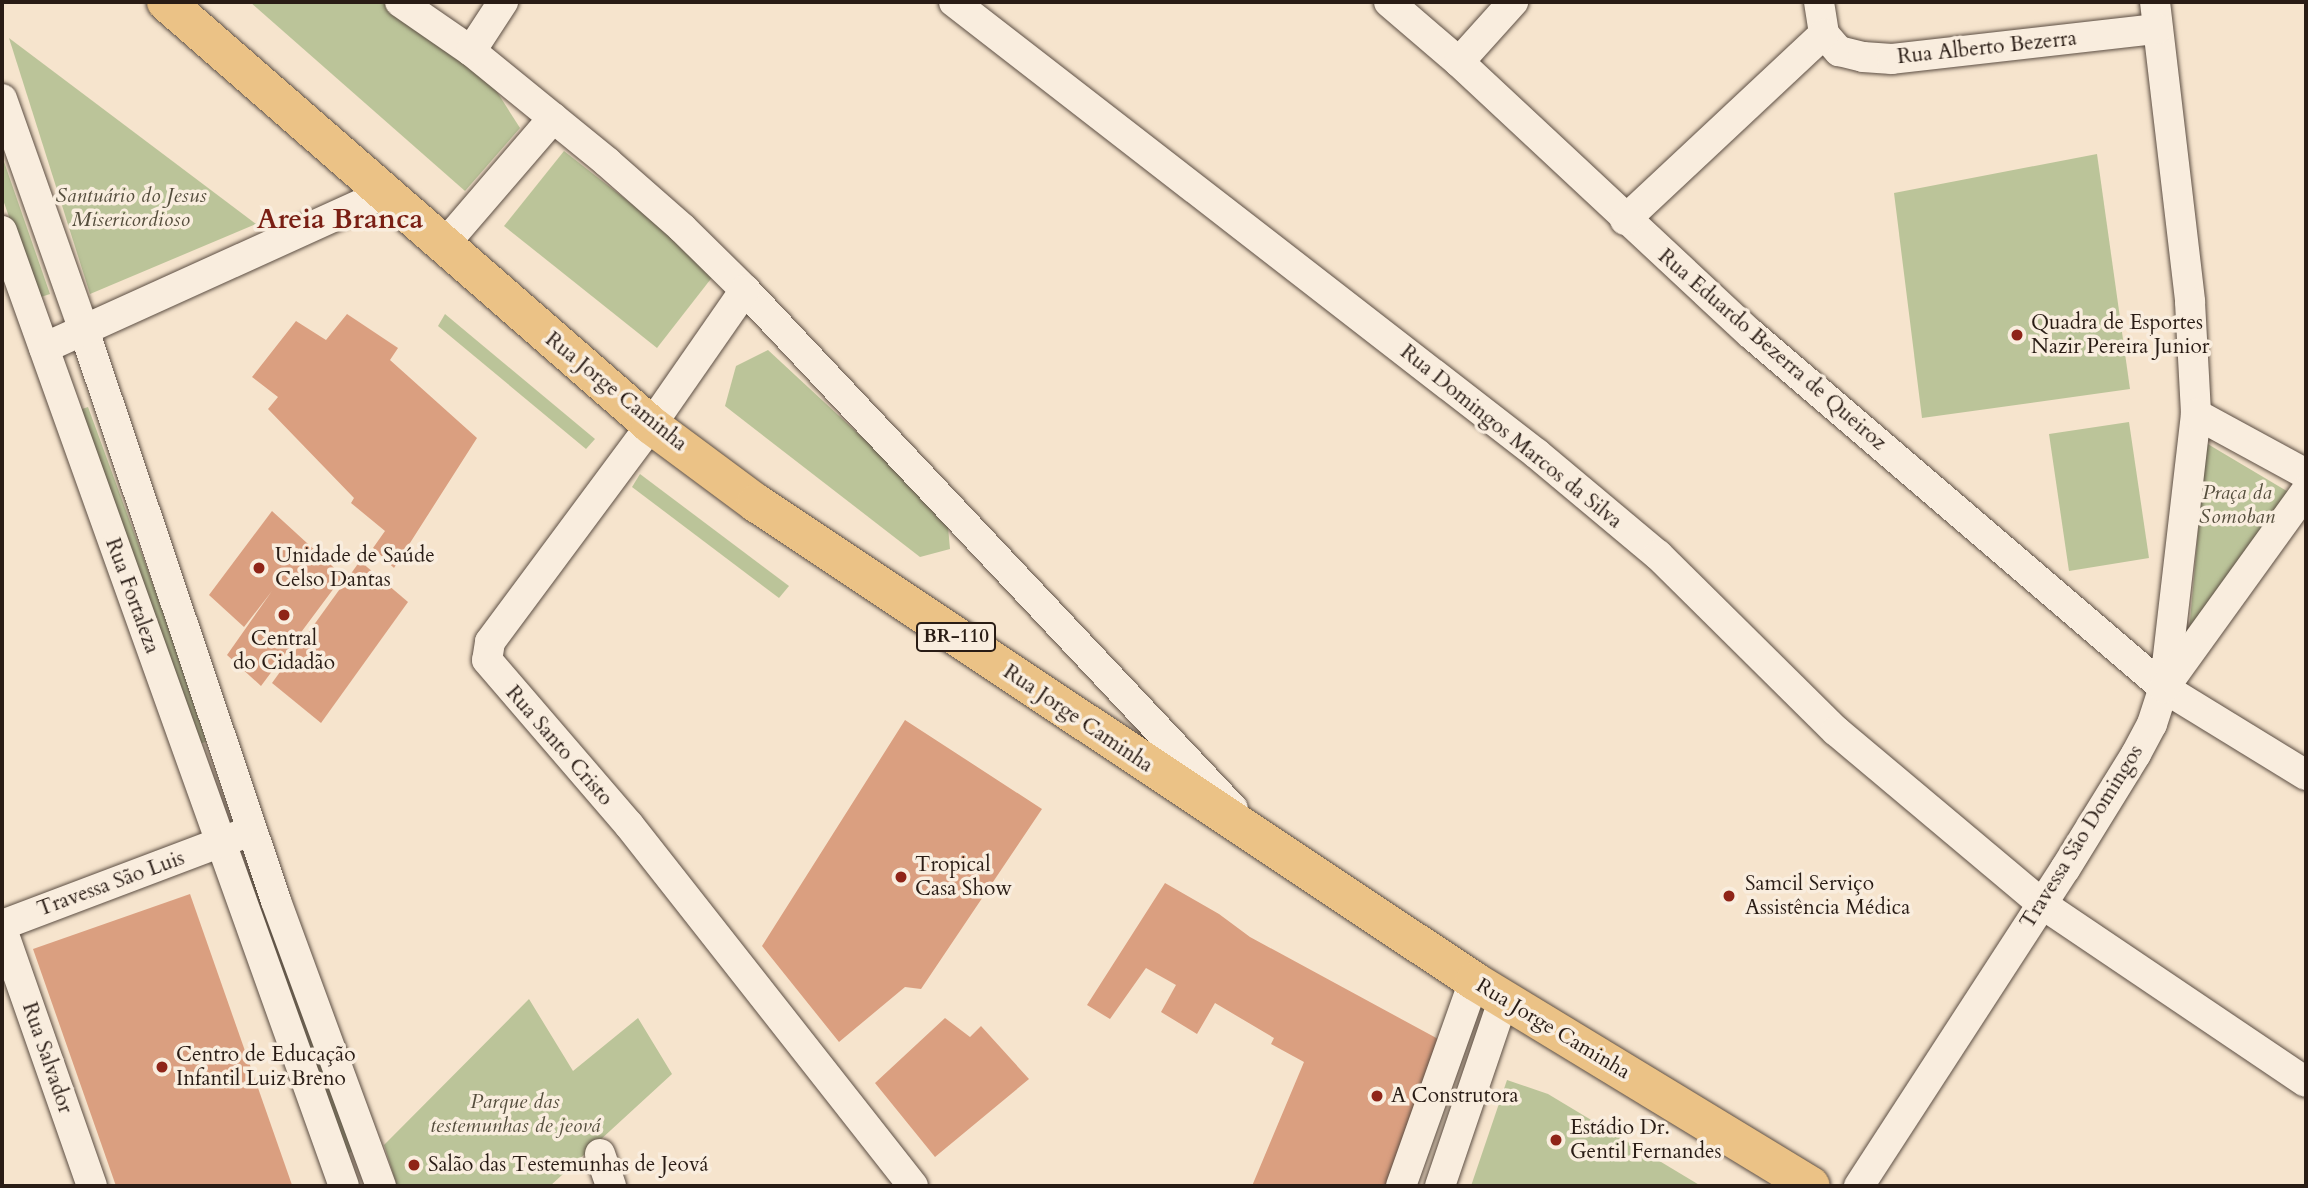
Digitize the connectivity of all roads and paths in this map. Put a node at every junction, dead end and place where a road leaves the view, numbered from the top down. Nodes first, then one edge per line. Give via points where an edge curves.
1 (400, 2) edge
2 (503, 2) edge
3 (954, 2) edge
4 (1389, 2) edge
5 (1513, 2) edge
6 (1819, 2) edge
7 (177, 5) edge
8 (2156, 15) edge
9 (1824, 34) junction
10 (471, 51) junction
11 (1459, 62) junction
12 (2, 99) edge
13 (554, 118) junction
14 (384, 194) junction
15 (1625, 220) junction
16 (2, 231) edge
17 (443, 246) junction
18 (745, 290) junction
19 (84, 330) junction
20 (44, 348) junction
21 (2196, 414) junction
22 (652, 425) junction
23 (2306, 474) edge
24 (2306, 491) edge
25 (2164, 688) junction
26 (2306, 775) edge
27 (253, 828) junction
28 (220, 844) junction
29 (1270, 847) junction
30 (2042, 904) junction
31 (2, 927) edge
32 (1489, 989) junction
33 (2306, 1082) edge
34 (600, 1154) dead end
35 (373, 1183) edge
36 (92, 1186) edge
37 (344, 1186) edge
38 (611, 1186) edge
39 (913, 1186) edge
40 (1401, 1186) edge
41 (1440, 1186) edge
42 (1811, 1186) edge
43 (1859, 1186) edge

1 - 10 street
2 - 10 street
3 - 30 street, Rua Domingos Marcos da Silva via 1547,463 1688,583 1836,731
4 - 11 street, Rua Eduardo Bezerra de Queiroz
5 - 11 street
6 - 9 street
7 - 14 main road, Rua Jorge Caminha / BR-110
8 - 9 street, Rua Alberto Bezerra via 1892,59 1839,51
8 - 21 street via 2190,302
9 - 15 street
10 - 13 street
11 - 15 street, Rua Eduardo Bezerra de Queiroz
12 - 19 street, Rua Fortaleza
13 - 17 street
13 - 18 street via 682,228
14 - 17 main road, Rua Jorge Caminha / BR-110
14 - 19 street
15 - 25 street, Rua Eduardo Bezerra de Queiroz
16 - 20 street, Rua Fortaleza
17 - 22 main road, Rua Jorge Caminha / BR-110
18 - 22 street, Rua Santo Cristo
18 - 29 street
19 - 20 street
19 - 27 street, Rua Fortaleza
20 - 28 street, Rua Fortaleza
21 - 23 street
21 - 25 street
22 - 29 main road, Rua Jorge Caminha / BR-110 via 814,543
22 - 39 street, Rua Santo Cristo via 490,642 489,666 629,825
24 - 25 street, Travessa São Domingos
25 - 26 street, Rua Eduardo Bezerra de Queiroz
25 - 30 street, Travessa São Domingos via 2136,754
27 - 28 street
27 - 35 street, Rua Fortaleza
28 - 31 street, Travessa São Luis
28 - 37 street, Rua Fortaleza
29 - 32 main road, Rua Jorge Caminha / BR-110
30 - 33 street, Rua Domingos Marcos da Silva
30 - 43 street, Travessa São Domingos
31 - 36 street, Rua Salvador
32 - 40 street
32 - 41 street
32 - 42 main road, Rua Jorge Caminha / BR-110
34 - 38 street

